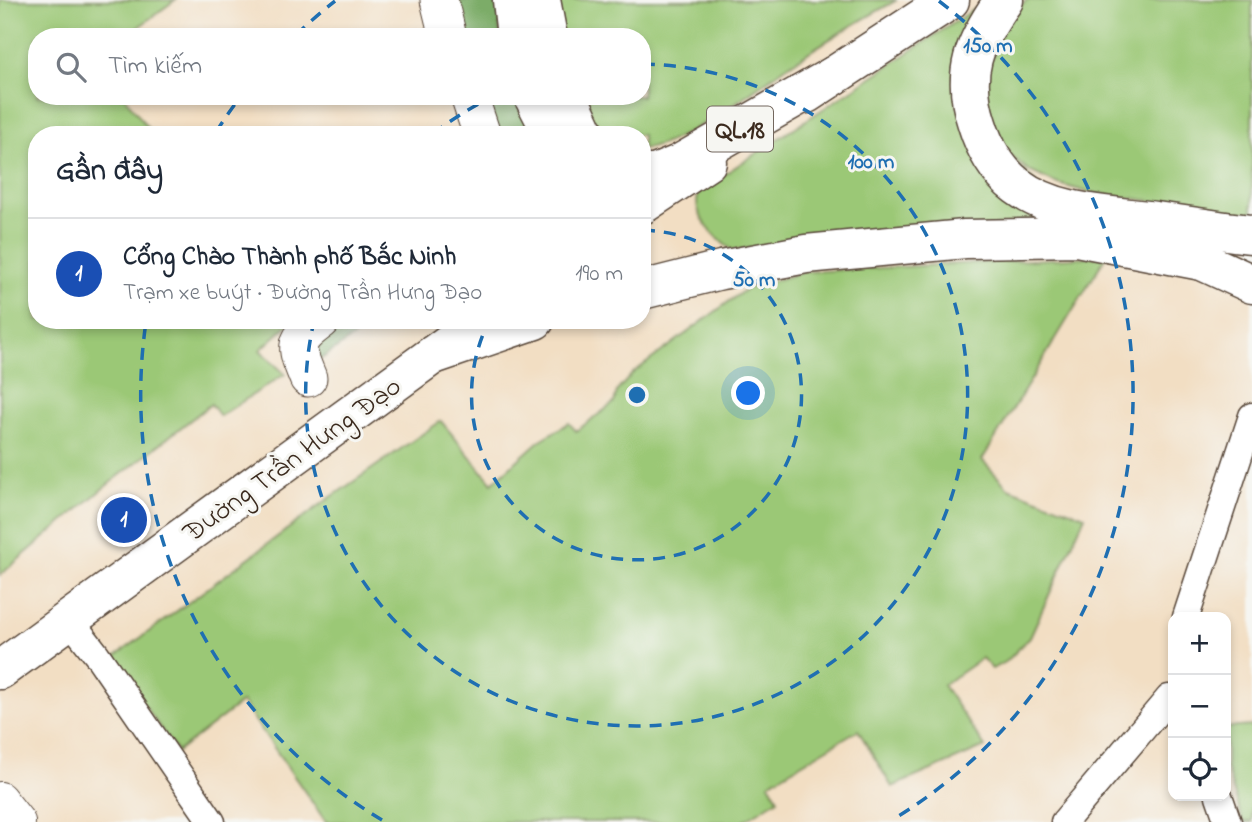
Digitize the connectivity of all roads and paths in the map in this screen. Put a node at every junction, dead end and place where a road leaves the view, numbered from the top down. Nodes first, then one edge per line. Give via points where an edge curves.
1 (439, 0) edge
2 (512, 0) edge
3 (541, 0) edge
4 (950, 0) edge
5 (1004, 0) edge
6 (446, 28) edge
7 (515, 28) edge
8 (546, 28) edge
9 (835, 75) junction
10 (472, 105) edge
11 (538, 105) edge
12 (572, 105) edge
13 (479, 126) edge
14 (548, 126) edge
15 (582, 126) edge
16 (651, 174) edge
17 (651, 199) edge
18 (1252, 234) edge
19 (1252, 284) edge
20 (651, 288) edge
21 (310, 329) edge
22 (468, 329) edge
23 (509, 329) edge
24 (433, 355) junction
25 (309, 378) dead end
26 (1252, 415) edge
27 (1188, 612) edge
28 (69, 620) junction
29 (0, 670) edge
30 (1168, 697) edge
31 (0, 798) edge
32 (1221, 801) edge
33 (19, 822) edge
34 (212, 822) edge
35 (1064, 822) edge
36 (1228, 822) edge

1 - 6 main road
2 - 7 main road
3 - 8 main road
4 - 9 main road, QL.18
5 - 18 main road via 976,46 969,90 980,135 996,164 1017,186 1049,204 1079,211
9 - 16 main road, QL.18 via 679,164
9 - 17 main road
10 - 13 main road
11 - 14 main road
12 - 15 main road
19 - 20 main road via 1202,261 1077,237 965,239 806,254
21 - 25 main road via 303,334 298,352
22 - 24 main road, Đường Trần Hưng Đạo
23 - 24 main road
24 - 28 main road, Đường Trần Hưng Đạo
26 - 27 street
28 - 29 main road, Đường Trần Hưng Đạo
28 - 34 street
30 - 35 street
31 - 33 street
32 - 36 street

